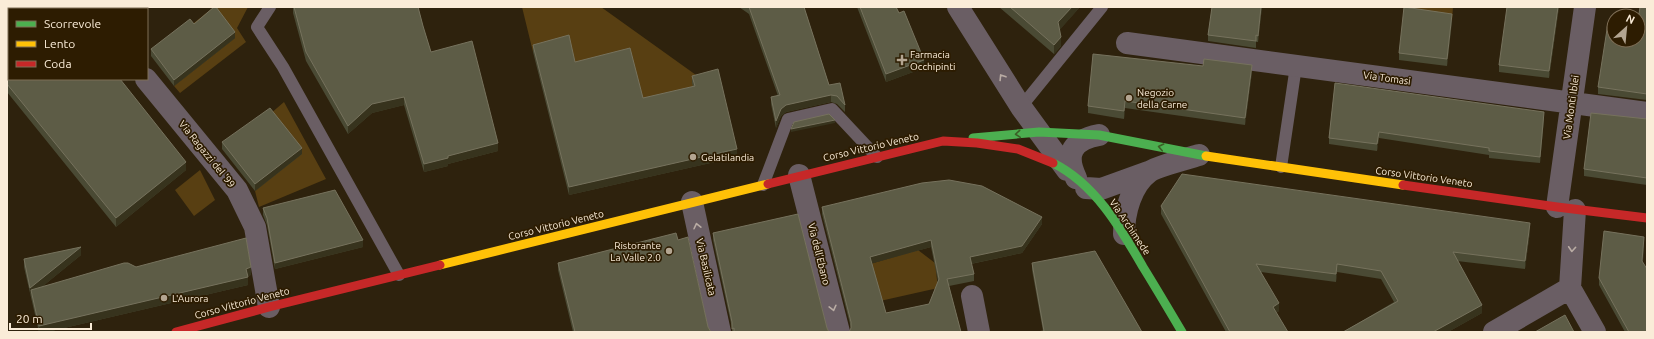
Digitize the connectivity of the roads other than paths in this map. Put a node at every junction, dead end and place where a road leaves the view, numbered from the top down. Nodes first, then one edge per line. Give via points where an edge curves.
1 (270, 7) edge
2 (958, 7) edge
3 (1102, 7) edge
4 (1585, 7) edge
5 (1128, 43) dead end
6 (1296, 66) junction
7 (147, 80) edge
8 (1571, 103) junction
9 (1021, 107) junction
10 (1647, 113) edge
11 (1039, 132) junction
12 (1099, 134) junction
13 (943, 141) junction
14 (1199, 155) junction
15 (877, 157) junction
16 (1281, 167) junction
17 (1149, 171) junction
18 (800, 175) junction
19 (1076, 179) junction
20 (763, 185) junction
21 (692, 202) junction
22 (1566, 208) junction
23 (1647, 218) edge
24 (1124, 234) junction
25 (399, 275) junction
26 (1570, 288) junction
27 (972, 296) dead end
28 (269, 307) junction
29 (176, 332) edge
30 (720, 332) edge
31 (839, 332) edge
32 (979, 332) edge
33 (1182, 332) edge
34 (1494, 332) edge
35 (1595, 332) edge

1 - 25 lane via 257,27 283,67
9 -> 2 street
3 - 9 lane
4 - 8 street, Via Monti Iblei
5 - 6 street, Via Tomasi
6 - 8 street, Via Tomasi
6 - 16 lane
7 - 28 street, Via Ragazzi del '99 via 237,190 255,227
8 - 10 street, Via Tomasi
8 - 22 street, Via Monti Iblei
9 - 11 street
11 - 12 main road, Corso Vittorio Veneto
11 -> 13 main road, Corso Vittorio Veneto
11 - 19 street
14 -> 12 main road, Corso Vittorio Veneto
12 - 19 street via 1084,138 1075,148 1071,162
13 - 15 main road, Corso Vittorio Veneto
13 - 19 main road, Via Archimede via 1018,149 1043,158
14 - 16 main road, Corso Vittorio Veneto
14 - 17 street
15 - 18 main road, Corso Vittorio Veneto
15 - 20 lane via 832,109 788,119
16 - 22 main road, Corso Vittorio Veneto
17 - 19 street via 1101,189
17 - 24 street via 1134,189 1124,219
18 - 20 main road, Corso Vittorio Veneto
18 -> 31 street, Via dell'Ebano
19 - 24 main road, Via Archimede via 1106,207
20 - 21 main road, Corso Vittorio Veneto
21 - 25 main road, Corso Vittorio Veneto
30 -> 21 street, Via Basilicata
22 - 23 main road, Corso Vittorio Veneto
22 -> 26 street, Via Monti Iblei
24 - 33 main road, Via Archimede
25 - 28 main road, Corso Vittorio Veneto
26 - 34 street
26 - 35 street
27 - 32 street
28 - 29 main road, Corso Vittorio Veneto

